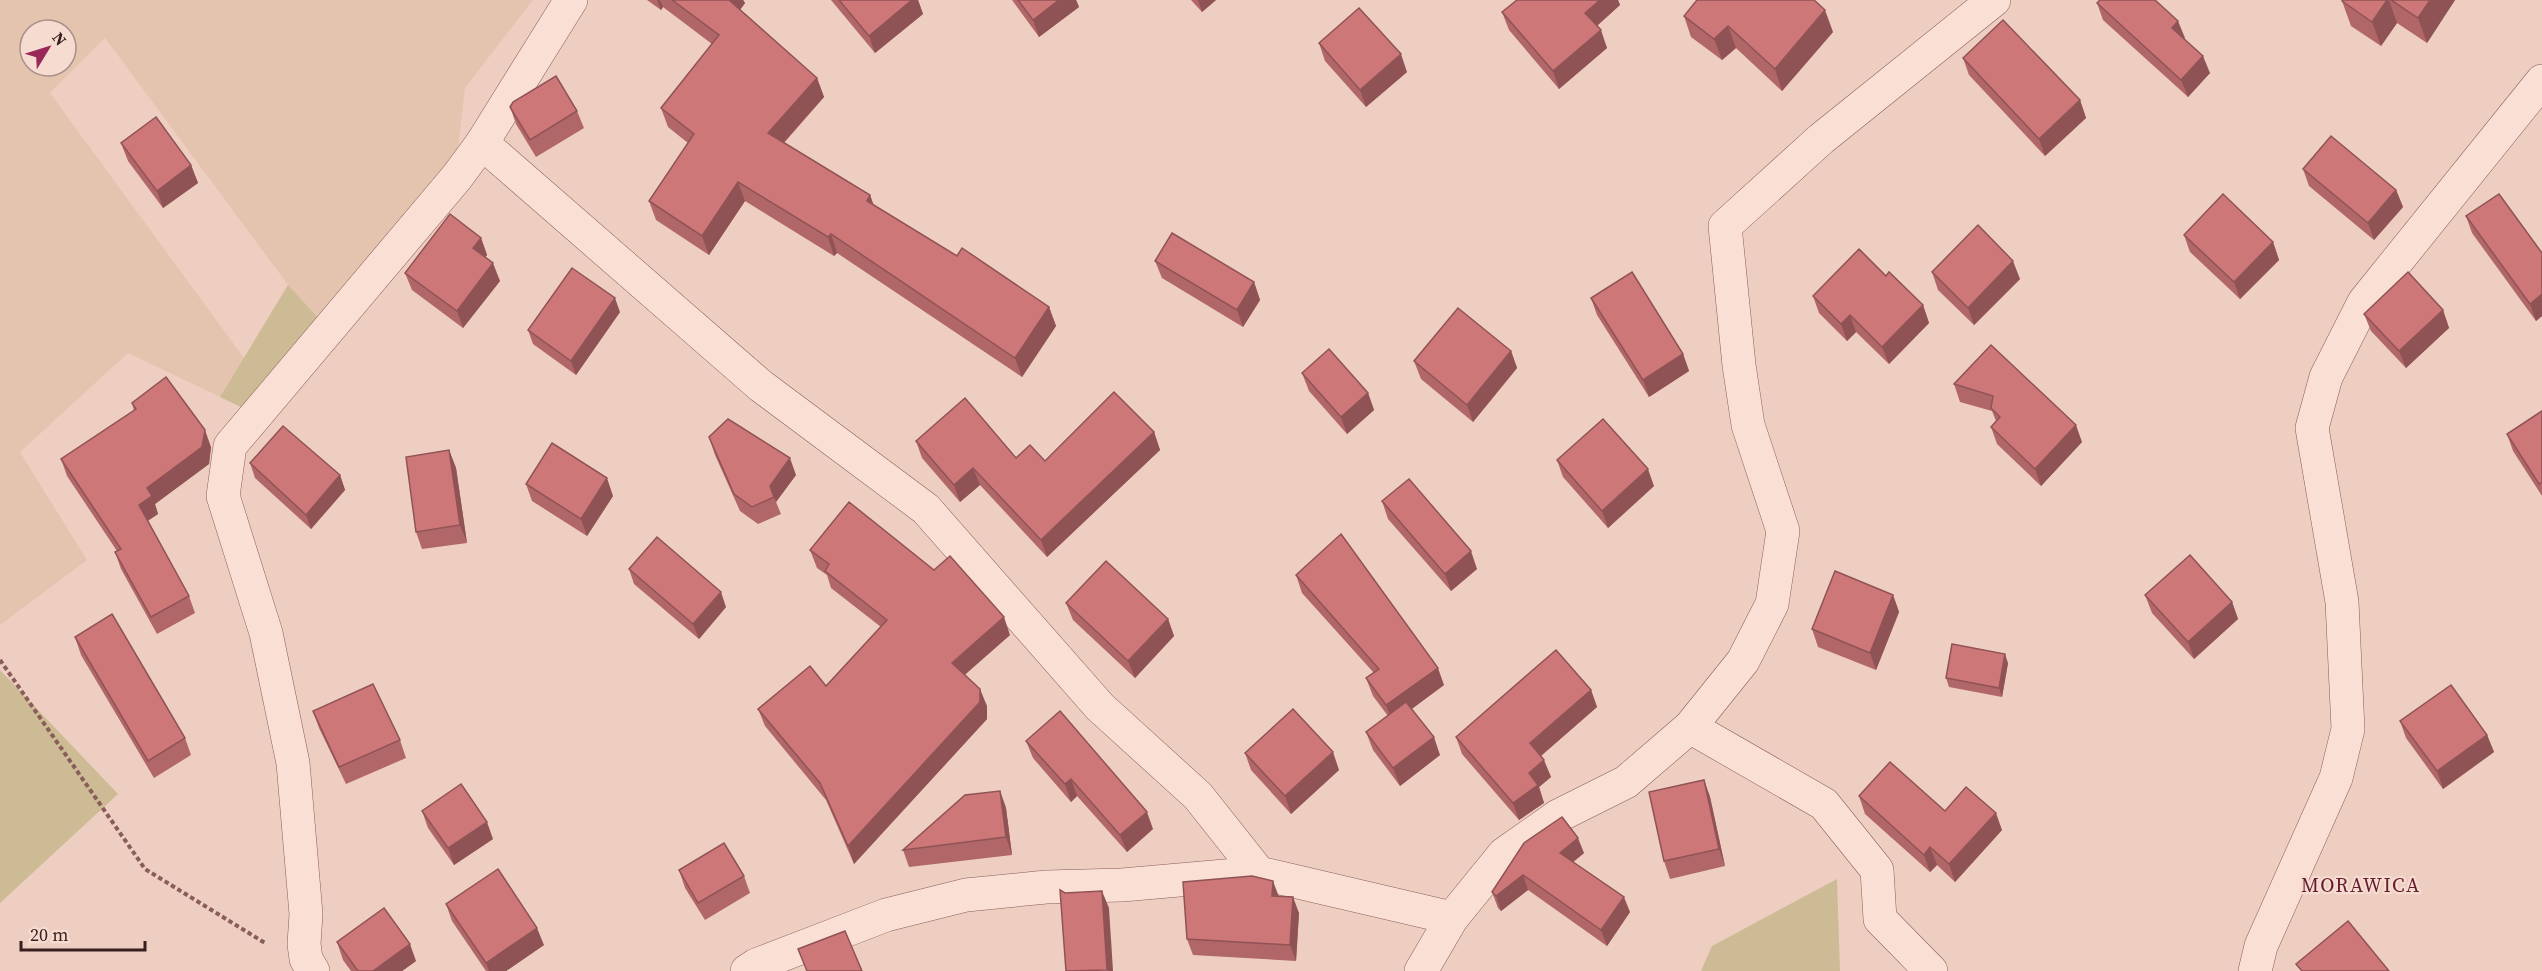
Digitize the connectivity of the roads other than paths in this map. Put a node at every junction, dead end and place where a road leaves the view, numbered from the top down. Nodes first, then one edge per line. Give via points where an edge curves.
1 (571, 0) edge
2 (1994, 0) edge
3 (2542, 81) edge
4 (482, 143) junction
5 (1690, 727) junction
6 (1259, 873) junction
7 (1452, 918) junction
8 (309, 965) edge
9 (747, 971) edge
10 (1421, 971) edge
11 (1931, 971) edge
12 (2255, 971) edge

1 - 4 street
2 - 5 street via 1821,139 1725,226 1748,425 1783,531 1772,604 1743,661
3 - 12 street via 2364,302 2325,377 2312,428 2342,602 2348,729 2336,778 2261,946
4 - 6 street via 761,386 926,509 1100,707 1198,796
4 - 8 street via 230,446 223,496 266,633 292,764 306,914 304,944
5 - 7 street via 1626,783 1558,816 1504,854
5 - 11 street via 1824,804 1877,870 1880,919
6 - 7 street
6 - 9 street via 966,895 886,915
7 - 10 street

